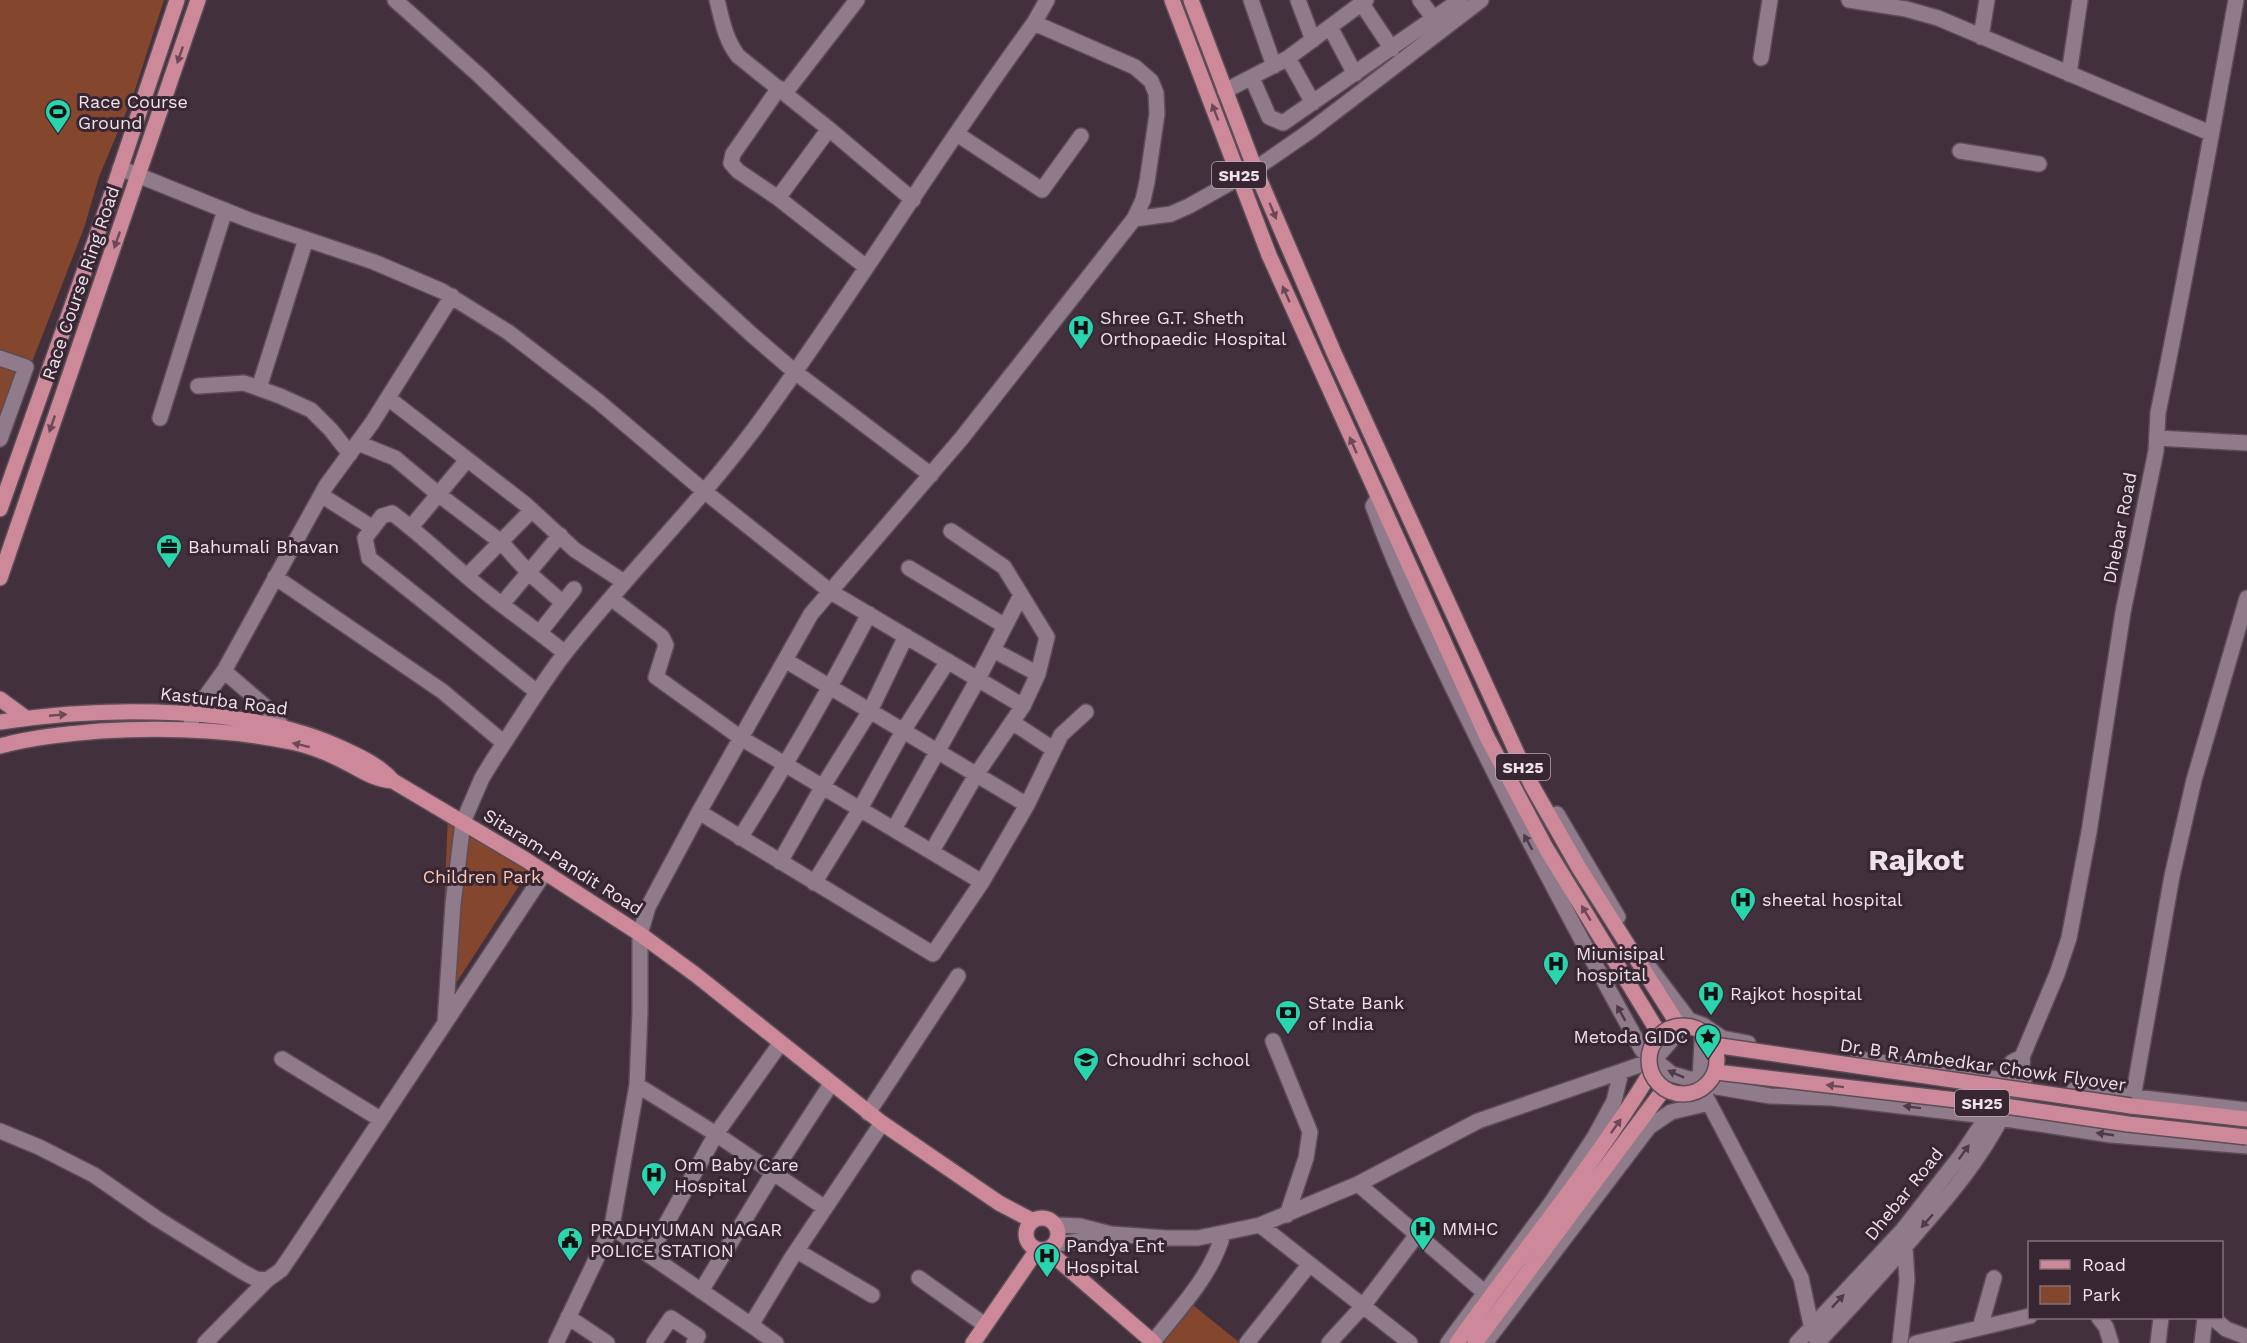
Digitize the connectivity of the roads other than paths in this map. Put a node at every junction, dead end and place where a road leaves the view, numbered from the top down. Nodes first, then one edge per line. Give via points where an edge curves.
1 (177, 0) edge
2 (198, 0) edge
3 (395, 0) edge
4 (717, 0) edge
5 (857, 0) edge
6 (1047, 0) edge
7 (1172, 0) edge
8 (1191, 0) edge
9 (1251, 0) edge
10 (1298, 0) edge
11 (1420, 0) edge
12 (1460, 0) edge
13 (1481, 0) edge
14 (1770, 0) edge
15 (1849, 0) edge
16 (1987, 0) edge
17 (2080, 0) edge
18 (2236, 0) edge
19 (1364, 2) edge
20 (1434, 20) junction
21 (1034, 23) junction
22 (1330, 27) junction
23 (1981, 37) junction
24 (1313, 40) junction
25 (1392, 49) junction
26 (1288, 58) junction
27 (1761, 58) dead end
28 (1274, 66) junction
29 (1355, 74) junction
30 (2069, 74) junction
31 (1252, 78) junction
32 (782, 91) junction
33 (1225, 91) junction
34 (1313, 103) junction
35 (830, 129) junction
36 (2210, 133) junction
37 (957, 134) junction
38 (1081, 136) dead end
39 (1960, 151) dead end
40 (2039, 164) dead end
41 (120, 168) junction
42 (1255, 168) junction
43 (140, 175) junction
44 (1240, 177) junction
45 (778, 198) junction
46 (913, 200) junction
47 (225, 210) junction
48 (1134, 219) junction
49 (306, 239) junction
50 (866, 267) junction
51 (452, 296) junction
52 (0, 358) edge
53 (795, 372) junction
54 (198, 386) dead end
55 (259, 388) junction
56 (388, 398) junction
57 (160, 418) dead end
58 (2157, 438) junction
59 (0, 439) edge
60 (2247, 443) edge
61 (354, 448) junction
62 (467, 460) junction
63 (931, 475) junction
64 (704, 491) junction
65 (438, 494) junction
66 (321, 495) junction
67 (1378, 500) junction
68 (0, 509) edge
69 (532, 510) junction
70 (411, 527) junction
71 (373, 528) junction
72 (951, 531) dead end
73 (560, 536) junction
74 (501, 543) junction
75 (909, 568) dead end
76 (529, 573) junction
77 (467, 576) junction
78 (275, 577) junction
79 (0, 578) edge
80 (624, 582) junction
81 (574, 589) dead end
82 (831, 592) junction
83 (1021, 595) junction
84 (612, 598) junction
85 (2247, 598) edge
86 (563, 603) junction
87 (502, 604) junction
88 (869, 614) junction
89 (1005, 626) junction
90 (540, 632) junction
91 (906, 636) junction
92 (993, 650) junction
93 (565, 653) junction
94 (785, 660) junction
95 (948, 661) junction
96 (224, 671) junction
97 (1038, 674) junction
98 (978, 679) junction
99 (831, 688) junction
100 (537, 692) junction
101 (0, 699) edge
102 (1023, 706) junction
103 (870, 711) junction
104 (1086, 712) dead end
105 (26, 718) junction
106 (192, 721) junction
107 (0, 722) edge
108 (1012, 722) junction
109 (282, 726) junction
110 (903, 731) junction
111 (741, 738) junction
112 (504, 743) junction
113 (0, 746) edge
114 (1053, 749) junction
115 (938, 752) junction
116 (786, 765) junction
117 (976, 775) junction
118 (393, 781) junction
119 (823, 786) junction
120 (1027, 805) junction
121 (860, 809) junction
122 (699, 812) junction
123 (463, 822) junction
124 (894, 829) junction
125 (740, 838) junction
126 (932, 851) junction
127 (780, 862) junction
128 (545, 872) junction
129 (982, 882) junction
130 (814, 883) junction
131 (640, 934) junction
132 (958, 976) dead end
133 (445, 1023) junction
134 (1690, 1024) junction
135 (1660, 1035) junction
136 (1273, 1041) dead end
137 (780, 1044) junction
138 (1714, 1045) junction
139 (282, 1059) dead end
140 (1653, 1066) junction
141 (1621, 1072) junction
142 (1716, 1072) junction
143 (1700, 1078) junction
144 (2010, 1081) junction
145 (831, 1084) junction
146 (637, 1085) junction
147 (1664, 1089) junction
148 (2133, 1098) junction
149 (1709, 1103) junction
150 (2247, 1110) edge
151 (868, 1113) junction
152 (1993, 1117) junction
153 (380, 1119) junction
154 (2247, 1119) edge
155 (882, 1123) junction
156 (0, 1131) edge
157 (716, 1134) junction
158 (2247, 1137) edge
159 (2247, 1146) edge
160 (773, 1173) junction
161 (1358, 1184) junction
162 (825, 1208) junction
163 (1287, 1215) junction
164 (1056, 1225) junction
165 (1260, 1225) junction
166 (612, 1226) junction
167 (1030, 1227) junction
168 (1111, 1234) junction
169 (1223, 1234) junction
170 (1416, 1236) junction
171 (1905, 1247) junction
172 (1047, 1248) junction
173 (796, 1251) junction
174 (649, 1255) junction
175 (1309, 1265) junction
176 (918, 1278) dead end
177 (1994, 1278) dead end
178 (267, 1280) junction
179 (701, 1291) junction
180 (1484, 1292) junction
181 (872, 1295) dead end
182 (1363, 1306) junction
183 (2028, 1316) edge
184 (568, 1317) junction
185 (2100, 1319) edge
186 (2161, 1319) edge
187 (2205, 1319) edge
188 (2215, 1319) edge
189 (751, 1325) junction
190 (985, 1325) junction
191 (1980, 1328) junction
192 (2247, 1337) edge
193 (1815, 1338) edge
194 (768, 1341) edge
195 (1154, 1342) edge
196 (205, 1343) edge
197 (556, 1343) edge
198 (607, 1343) edge
199 (654, 1343) edge
200 (694, 1343) edge
201 (973, 1343) edge
202 (1247, 1343) edge
203 (1329, 1343) edge
204 (1410, 1343) edge
205 (1448, 1343) edge
206 (1457, 1343) edge
207 (1475, 1343) edge
208 (1485, 1343) edge
209 (1797, 1343) edge
210 (1900, 1343) edge
211 (1916, 1343) edge
212 (2111, 1343) edge
213 (2158, 1343) edge
214 (2202, 1343) edge

1 - 41 main road, Race Course Ring Road
2 -> 43 main road, Race Course Ring Road
3 - 53 street
4 - 32 street via 730,45
5 - 32 street
6 - 21 street
44 -> 7 main road, SH25
8 - 33 main road, SH25
9 - 28 street
10 - 24 street
11 - 20 street
12 - 20 street
13 - 42 street via 1310,131
14 - 27 street
15 - 23 street via 1922,13
16 - 23 street
17 - 30 street
18 - 36 street, Dhebar Road
19 - 22 street
19 - 25 street
20 - 25 street
21 - 37 street
21 - 48 street via 1135,67 1151,81 1157,114 1148,182
22 - 24 street
22 - 29 street
23 - 30 street
24 - 26 street
25 - 29 street
26 - 28 street
26 - 34 street
28 - 31 street
29 - 34 street
30 - 36 street
31 - 33 street
31 - 34 street via 1269,117 1276,121 1283,123
32 - 35 street
32 - 45 street via 733,154 731,163
33 - 42 main road, SH25
35 - 45 street
35 - 46 street
36 - 58 street, Dhebar Road via 2158,413
37 - 38 street via 1042,190
37 - 46 street
39 - 40 street
41 - 43 street
41 - 68 main road, Race Course Ring Road
42 - 44 street
42 -> 134 main road, SH25 via 1334,352 1531,784 1579,868
43 - 47 street
43 -> 79 main road, Race Course Ring Road
44 - 48 street via 1171,214
67 -> 44 main road, SH25 via 1269,255
45 - 50 street
46 - 50 street
47 - 49 street
47 - 57 street
48 - 63 street
49 - 51 street via 374,262
49 - 55 street
50 - 53 street
51 - 56 street
51 - 64 street via 508,332
52 - 59 street via 26,367
53 - 63 street
53 - 64 street
54 - 55 street via 244,383
55 - 61 street via 311,410
56 - 61 street
56 - 62 street
58 - 60 street
58 - 144 street, Dhebar Road via 2123,612 2069,938 2022,1057 2023,1067
61 - 65 street via 395,458
61 - 66 street
62 - 65 street
62 - 69 street
63 - 82 street
64 - 80 street
64 - 82 street
65 - 70 street
65 - 74 street
66 - 71 street
66 - 78 street
135 -> 67 main road, SH25 via 1516,794
140 -> 67 street via 1525,836 1442,667 1384,535 1373,506
69 - 73 street
69 - 74 street
70 - 71 street via 392,513 382,516
70 - 77 street
71 - 100 street via 365,538 369,558
72 - 83 street via 1004,567
73 - 76 street
73 - 80 street
74 - 76 street
74 - 77 street
75 - 89 street
76 - 86 street
76 - 87 street
77 - 87 street
78 - 96 street
78 - 112 street via 442,691
80 - 84 street
81 - 86 street
82 - 88 street
82 - 94 street via 812,614
83 - 89 street
83 - 97 street via 1047,637
84 - 93 street
84 - 111 street via 662,637 666,645 656,677
85 - 148 street via 2194,780 2174,865
86 - 90 street
87 - 90 street
88 - 91 street
88 - 99 street
89 - 92 street
90 - 93 street
91 - 95 street
91 - 103 street
92 - 97 street
92 - 98 street
93 - 100 street
94 - 99 street
94 - 111 street
95 - 98 street
95 - 110 street
96 - 106 street
96 - 109 street
97 - 102 street
98 - 102 street
98 - 115 street
99 - 103 street
99 - 116 street
100 - 112 street
101 - 105 main road
102 - 108 street
103 - 110 street
103 - 119 street
104 - 114 street via 1061,735
105 -> 106 main road, Kasturba Road via 94,713
105 - 107 main road, Kasturba Road
106 - 109 main road, Kasturba Road
106 - 113 main road, Sitaram-Pandit Road via 28,739
118 -> 106 main road, Sitaram-Pandit Road via 380,780 320,750
108 - 114 street
108 - 117 street
109 - 118 main road, Kasturba Road via 349,751 384,771
110 - 115 street
110 - 121 street
111 - 116 street
111 - 122 street
112 - 123 street via 482,778
114 - 120 street
115 - 117 street
115 - 124 street
116 - 119 street
116 - 125 street
117 - 120 street
117 - 126 street
118 - 123 main road, Sitaram-Pandit Road
119 - 121 street
119 - 127 street
120 - 129 street
121 - 124 street
121 - 130 street
122 - 125 street
122 - 131 street via 648,907
123 - 128 main road, Sitaram-Pandit Road
123 - 133 street
124 - 126 street
125 - 127 street
126 - 129 street
127 - 130 street
128 - 131 main road, Sitaram-Pandit Road
128 - 133 street
129 - 130 street via 933,954
131 - 137 main road, Sitaram-Pandit Road
131 - 146 street
132 - 151 street
133 - 153 street
134 - 135 main road, bridge
134 - 138 main road, Dr. B R Ambedkar Chowk Flyover, bridge
134 - 140 street
134 - 143 street
134 - 144 street via 1729,1040
135 - 140 main road, bridge via 1650,1052
136 - 163 street via 1310,1132 1306,1158
137 - 145 main road, Sitaram-Pandit Road
137 - 157 street
138 - 142 main road, bridge
138 - 154 main road, Dr. B R Ambedkar Chowk Flyover / SH25, bridge via 2131,1106
139 - 153 street
140 - 141 street
143 -> 140 street via 1689,1079
140 - 147 main road, bridge via 1656,1082
206 -> 140 main road via 1634,1100
141 - 161 street via 1478,1121
141 - 180 street via 1614,1101 1595,1136
142 - 147 main road, bridge via 1710,1082 1693,1094
158 -> 142 main road, Dr. B R Ambedkar Chowk Flyover / SH25, bridge
143 - 149 street
152 -> 143 street via 1832,1098 1770,1096 1717,1087
144 - 148 street
144 - 152 street, Dhebar Road
145 - 151 main road, Sitaram-Pandit Road
145 - 160 street
146 - 157 street
146 - 166 street
147 - 207 main road
148 - 150 street
149 - 193 street via 1801,1278
149 - 208 street via 1671,1112 1649,1127
151 - 155 main road, Sitaram-Pandit Road
159 -> 152 street via 2111,1135
152 -> 171 street, Dhebar Road via 1982,1150
193 -> 152 street, Dhebar Road
153 - 178 street via 281,1270
155 - 162 street
155 - 167 main road, Sitaram-Pandit Road
156 - 178 street via 94,1175 243,1272
157 - 160 street
157 - 174 street
160 - 162 street
160 - 179 street
161 - 163 street
161 - 170 street
162 - 173 street
163 - 165 street
164 - 167 main road via 1043,1218
164 - 168 street
164 - 172 main road via 1059,1234
165 - 169 street
165 - 175 street
166 - 174 street
166 - 184 street
167 - 172 main road via 1029,1243
168 - 169 street via 1167,1238
168 - 172 street
169 - 195 street via 1215,1258
170 - 180 street
170 - 182 street
171 - 193 street, Dhebar Road
171 - 210 street via 1907,1280
172 - 190 main road
172 - 195 main road
173 - 181 street
173 - 189 street
174 - 179 street
175 - 182 street
175 - 202 street
176 - 190 street
177 - 191 street
178 - 196 street
179 - 189 street
180 - 205 street
182 - 203 street
182 - 204 street
183 - 191 street
184 - 197 street
184 - 198 street
185 - 212 street
186 - 213 street
187 - 214 street
188 - 192 street via 2226,1329
189 - 194 street
190 - 201 main road
191 - 211 street
193 - 209 street, Dhebar Road
199 - 200 street via 671,1318 698,1336

